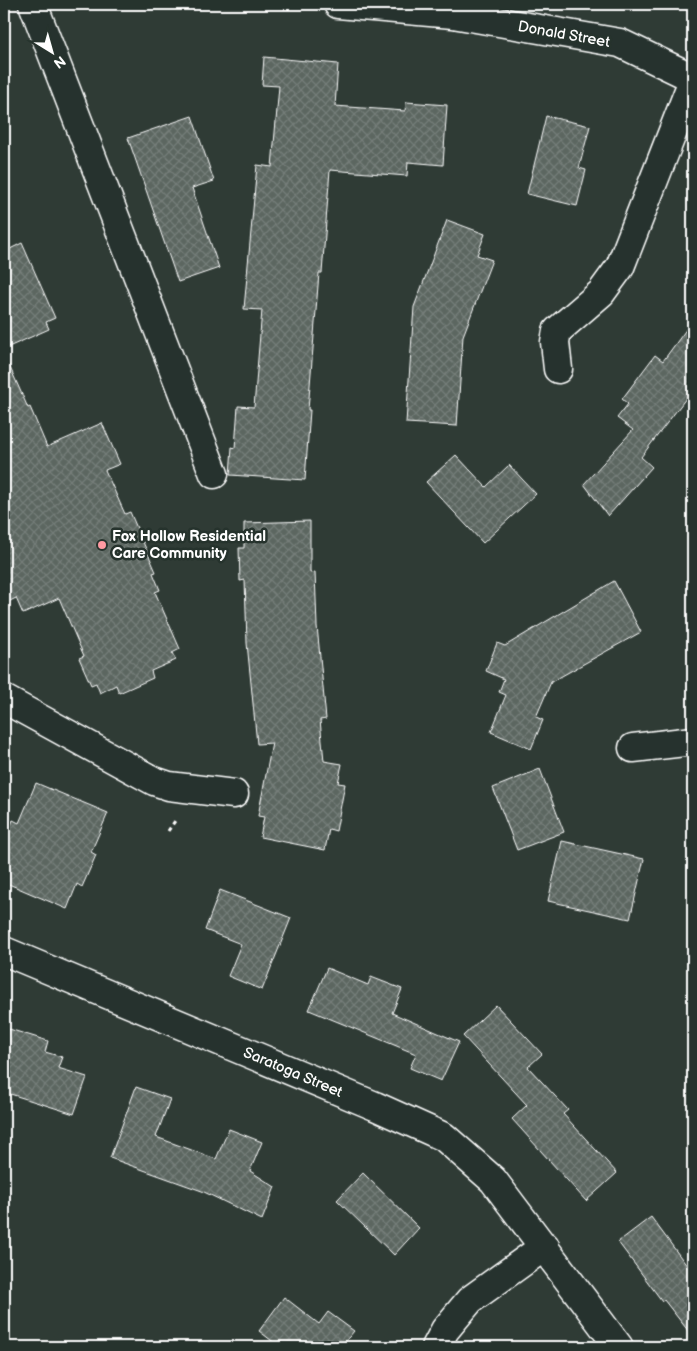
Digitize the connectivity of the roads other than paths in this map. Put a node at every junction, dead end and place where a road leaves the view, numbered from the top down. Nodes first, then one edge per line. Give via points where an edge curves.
1 (33, 4) edge
2 (338, 4) edge
3 (693, 79) edge
4 (558, 369) dead end
5 (214, 474) dead end
6 (4, 699) edge
7 (693, 741) edge
8 (632, 748) dead end
9 (234, 794) dead end
10 (4, 951) edge
11 (545, 1246) junction
12 (436, 1347) edge
13 (619, 1347) edge

1 - 5 street
2 - 3 street, Donald Street via 453,14 620,43
3 - 4 street, Donald Street via 620,267 601,293 557,331
6 - 9 street via 154,781 169,786
7 - 8 street
10 - 11 street, Saratoga Street via 366,1102 444,1138 493,1180
11 - 12 street via 470,1300 445,1330
11 - 13 street, Saratoga Street

